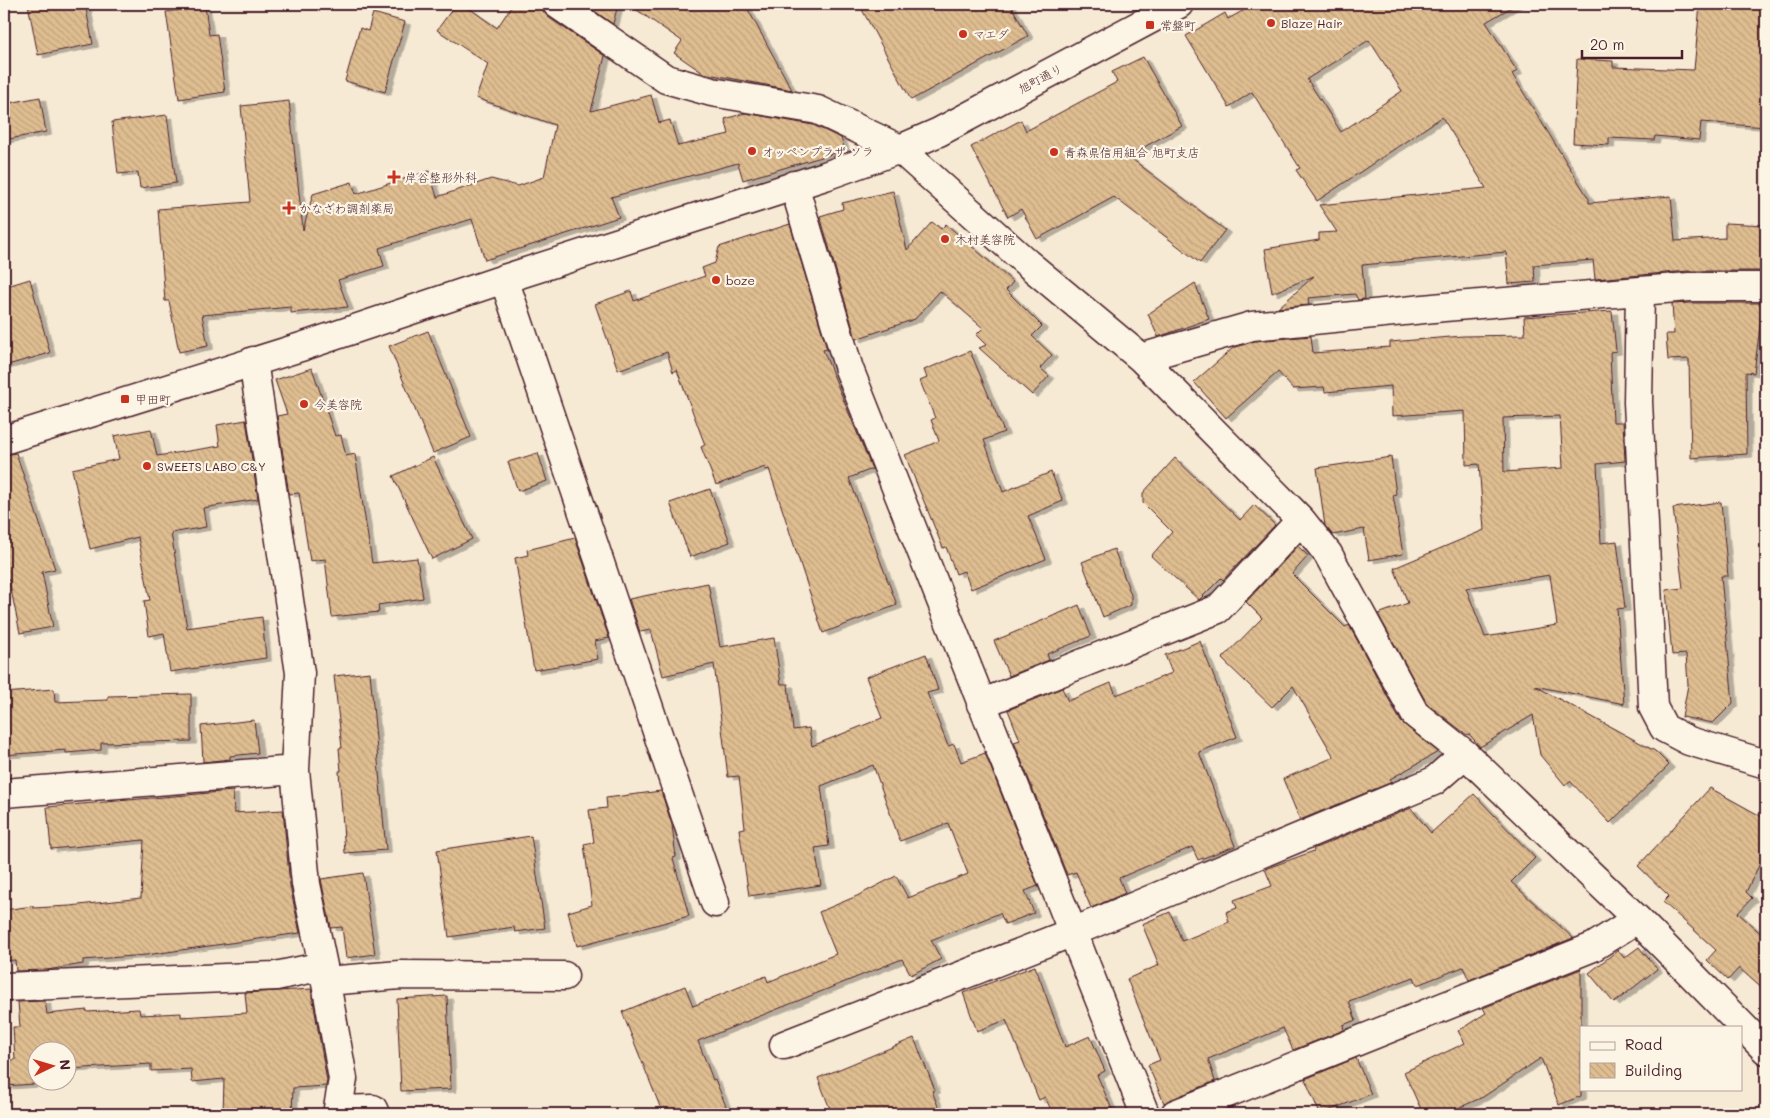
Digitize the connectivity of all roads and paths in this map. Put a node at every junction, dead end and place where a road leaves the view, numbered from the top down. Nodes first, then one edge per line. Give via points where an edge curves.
1 (557, 4) edge
2 (1179, 4) edge
3 (900, 149) junction
4 (794, 185) junction
5 (504, 279) junction
6 (1766, 288) edge
7 (1640, 292) junction
8 (1141, 358) junction
9 (252, 361) junction
10 (4, 440) edge
11 (1301, 520) junction
12 (981, 704) junction
13 (1465, 754) junction
14 (1766, 764) edge
15 (295, 770) junction
16 (4, 793) edge
17 (716, 903) dead end
18 (1637, 919) junction
19 (1073, 932) junction
20 (324, 973) junction
21 (564, 976) dead end
22 (4, 987) edge
23 (784, 1045) dead end
24 (1766, 1050) edge
25 (337, 1112) edge
26 (375, 1114) edge
27 (1145, 1114) edge
28 (1175, 1114) edge

1 - 3 street via 666,80 712,92 818,110
2 - 3 street, 旭町通り via 939,132
3 - 4 street, 旭町通り
3 - 8 street
4 - 5 street, 旭町通り
4 - 12 street via 849,369
5 - 9 street, 旭町通り
5 - 17 street
6 - 7 street via 1689,286
7 - 8 street via 1252,326
7 - 14 street via 1638,402 1653,707 1664,728 1689,741
8 - 11 street
9 - 10 street, 旭町通り
9 - 15 street via 300,673
11 - 12 street via 1218,609
11 - 13 street via 1328,554 1416,714
12 - 19 street
13 - 18 street
13 - 19 street via 1434,781
15 - 16 street
15 - 20 street via 306,884
18 - 24 street
18 - 28 street via 1593,947
19 - 23 street
19 - 27 street
20 - 21 street
20 - 22 street
20 - 25 street via 343,1079
25 - 26 street via 373,1109

